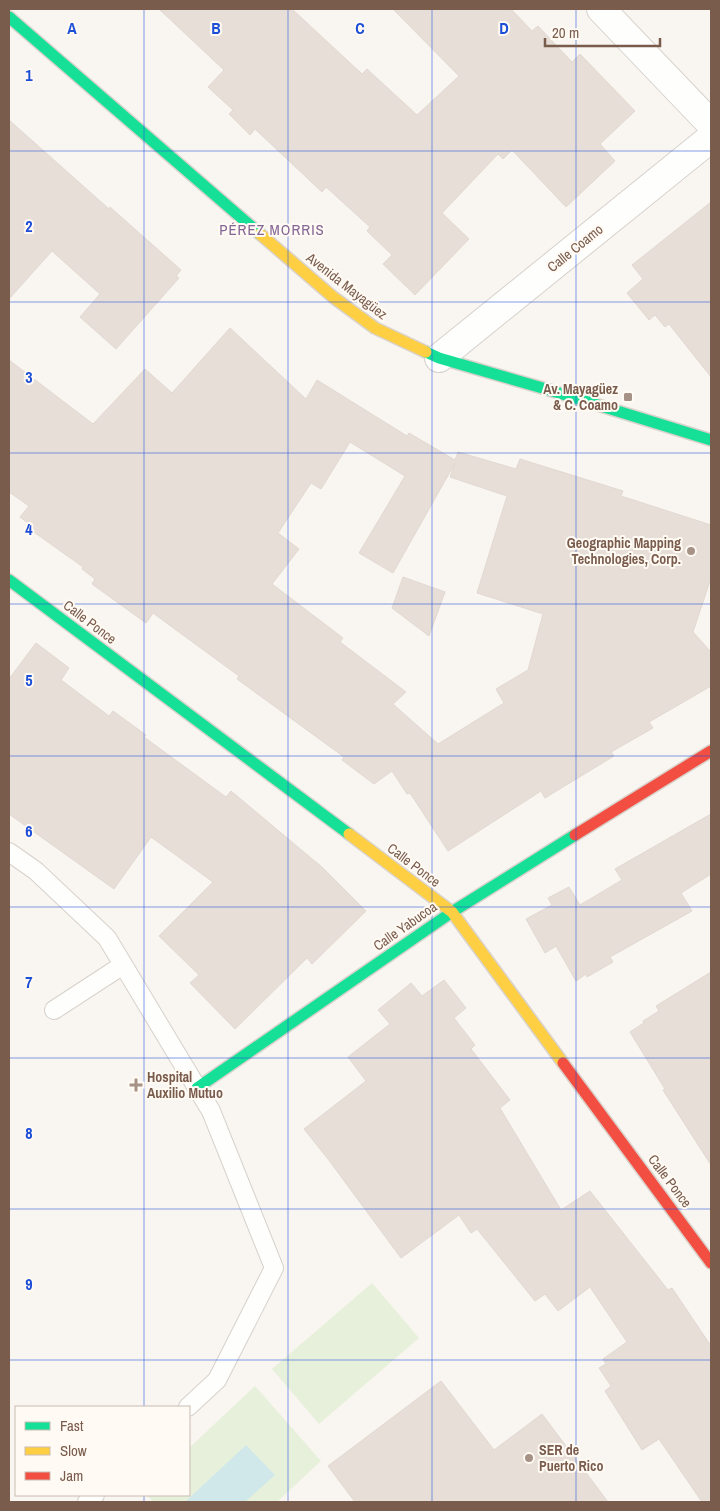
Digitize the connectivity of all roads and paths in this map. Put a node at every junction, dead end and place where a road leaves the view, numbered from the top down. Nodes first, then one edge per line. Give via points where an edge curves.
1 (601, 9) edge
2 (9, 17) edge
3 (711, 124) edge
4 (711, 138) edge
5 (439, 358) junction
6 (711, 440) edge
7 (9, 580) edge
8 (711, 751) edge
9 (9, 852) edge
10 (452, 912) junction
11 (123, 965) junction
12 (54, 1010) dead end
13 (197, 1088) junction
14 (711, 1263) edge
15 (189, 1406) edge

1 - 3 street
2 - 5 street, Avenida Mayagüez via 333,297 375,328
4 - 5 street, Calle Coamo
5 - 6 street, Avenida Mayagüez
7 - 10 street, Calle Ponce
8 - 10 street, Calle Yabucoa
9 - 11 lane via 36,871 107,938
10 - 13 street, Calle Yabucoa
10 - 14 street, Calle Ponce
11 - 12 lane
11 - 13 lane
13 - 15 lane via 211,1111 274,1268 217,1380

